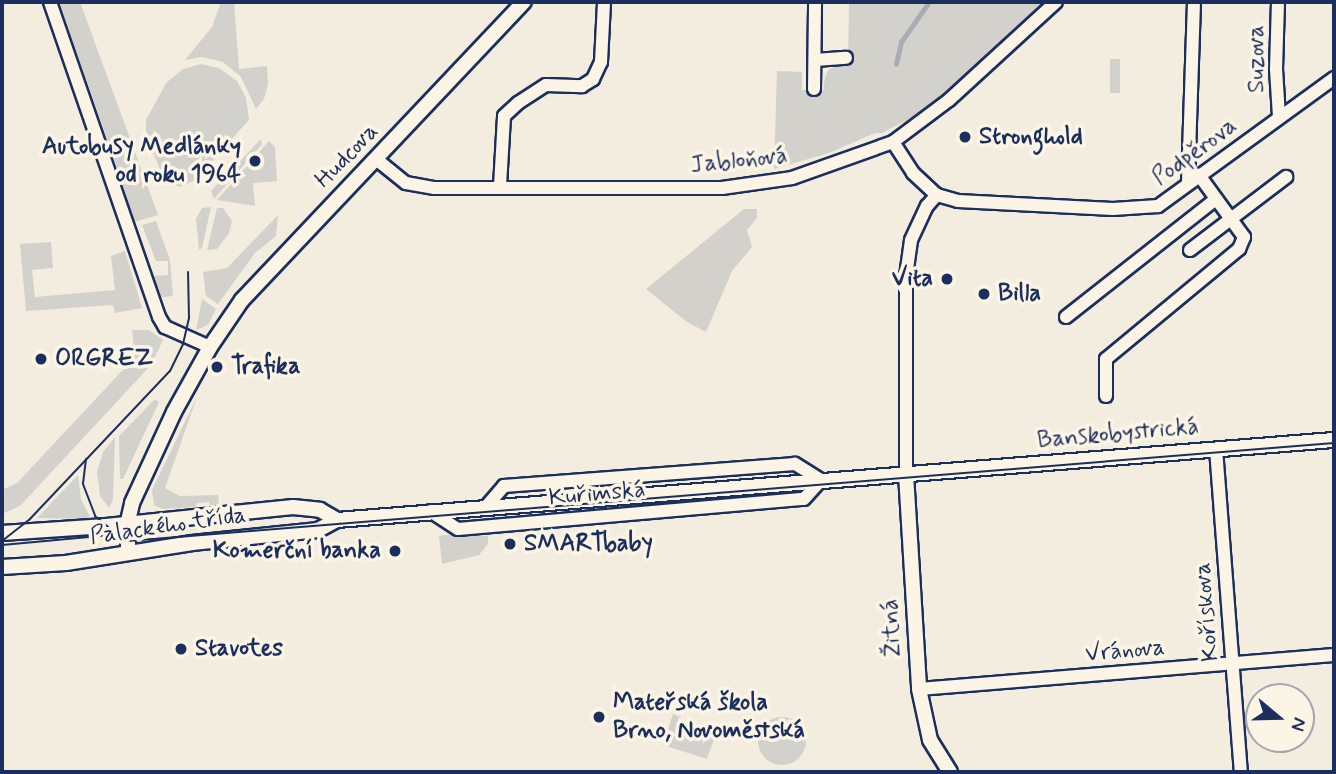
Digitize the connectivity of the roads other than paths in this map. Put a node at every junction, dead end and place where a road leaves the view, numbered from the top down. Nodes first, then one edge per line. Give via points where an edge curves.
1 (50, 2) edge
2 (524, 2) edge
3 (604, 2) edge
4 (815, 2) edge
5 (1056, 2) edge
6 (1194, 2) edge
7 (1278, 2) edge
8 (846, 58) dead end
9 (815, 60) junction
10 (1334, 78) edge
11 (814, 89) dead end
12 (1279, 117) junction
13 (893, 142) junction
14 (376, 159) junction
15 (1199, 175) junction
16 (1286, 177) dead end
17 (1188, 183) junction
18 (500, 186) junction
19 (937, 195) junction
20 (1216, 199) junction
21 (1232, 220) junction
22 (1190, 250) dead end
23 (1066, 317) dead end
24 (210, 347) junction
25 (1106, 396) dead end
26 (1334, 440) edge
27 (1216, 449) junction
28 (906, 474) junction
29 (821, 481) junction
30 (430, 512) junction
31 (337, 520) junction
32 (128, 524) junction
33 (2, 533) edge
34 (128, 552) junction
35 (2, 567) edge
36 (1334, 655) edge
37 (1233, 663) junction
38 (919, 689) junction
39 (950, 772) edge
40 (1241, 772) edge

1 - 24 street via 159,317 165,327
2 - 14 street, Hudcova
3 - 18 street via 601,62 593,79 582,86 547,85 504,116
4 - 9 street
5 - 13 street, Jabloňová via 949,100
6 - 17 street
7 - 12 street, Suzova
8 - 9 street
9 - 11 street
10 - 12 street, Podpěrova
12 - 15 street, Podpěrova
13 - 18 street, Jabloňová via 792,178 723,188
13 - 19 street via 914,173
14 - 18 street, Jabloňová via 406,183 435,188
14 - 24 street, Hudcova via 242,300
15 - 17 street, Podpěrova
15 - 20 street, Banskobystrická
16 - 21 street
17 - 19 street, Podpěrova via 1158,205 1113,209 958,201
19 - 28 street via 911,240 905,276
20 - 21 street, Banskobystrická
20 - 23 street, Podpěrova
21 - 22 street
21 - 25 street, Banskobystrická via 1244,237 1239,248 1106,359
24 - 32 street, Hudcova via 174,412 132,503
26 - 27 street, Banskobystrická
27 - 28 street, Banskobystrická
27 - 37 street, Kořískova
28 - 29 street, Kuřimská
28 - 38 street, Žitná
29 - 30 street, Kuřimská
29 - 30 street, Kuřimská via 804,499 458,529
30 - 31 street, Palackého třída
31 - 32 street, Palackého třída via 320,510 293,507
31 - 34 street, Palackého třída via 318,530
32 - 33 street, Palackého třída
32 - 34 street, Hudcova
34 - 35 street, Palackého třída via 75,562
36 - 37 street, Vránova
37 - 38 street, Vránova
37 - 40 street, Kořískova
38 - 39 street, Žitná via 930,740

